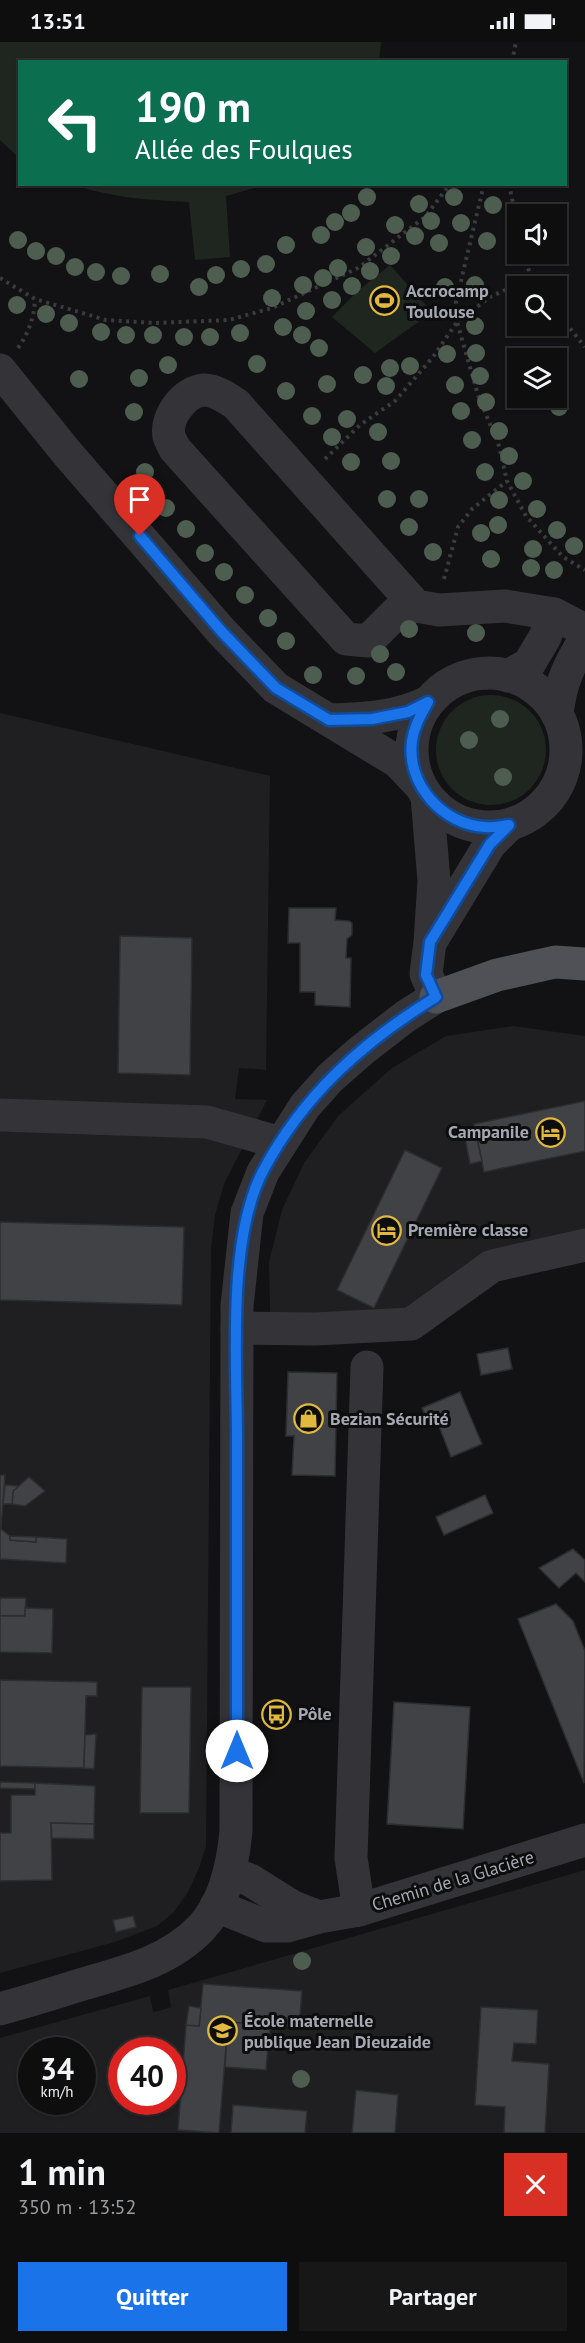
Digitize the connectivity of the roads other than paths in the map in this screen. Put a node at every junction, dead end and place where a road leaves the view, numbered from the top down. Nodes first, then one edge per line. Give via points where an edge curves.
1 (6, 362) edge
2 (427, 608) junction
3 (554, 615) junction
4 (585, 630) edge
5 (585, 639) edge
6 (508, 676) junction
7 (428, 702) junction
8 (557, 714) junction
9 (329, 720) junction
10 (423, 790) junction
11 (509, 825) junction
12 (430, 942) junction
13 (585, 964) edge
14 (497, 975) junction
15 (585, 984) edge
16 (436, 997) junction
17 (0, 1115) edge
18 (281, 1143) junction
19 (585, 1245) edge
20 (237, 1328) junction
21 (367, 1367) dead end
22 (585, 1840) edge
23 (230, 1872) junction
24 (216, 1906) junction
25 (359, 1910) junction
26 (320, 1917) junction
27 (0, 2009) edge

1 - 9 street via 67,453 222,632 276,688
2 - 2 street via 398,612 368,641 346,639 175,449 168,434 177,407 190,395 204,390 236,404 302,479
2 - 3 street via 504,606
3 - 4 street
3 - 6 street via 529,664
5 - 8 street via 560,688
6 - 7 street via 473,675 456,681
6 - 8 street via 537,690
7 - 9 street via 408,712 372,719
7 - 10 street via 417,721 412,742 413,764
8 - 11 street via 566,752 563,772 543,805
9 - 10 street via 398,762
10 - 11 street via 443,812 464,823 486,827
10 - 12 street via 434,881
11 - 12 street via 490,844
12 - 16 street via 426,975
13 - 14 main road via 555,962
14 - 15 main road
14 - 16 main road
16 - 18 street via 406,1016 330,1078 305,1106
17 - 18 street via 207,1122
18 - 20 street via 263,1172 247,1213
19 - 20 street via 492,1266 411,1324
20 - 23 street via 236,1831
21 - 25 street via 351,1858
22 - 25 street, Chemin de la Glacière
23 - 24 street
23 - 26 street via 293,1907
24 - 26 street, Chemin de la Glacière via 266,1926 287,1926
24 - 27 street via 202,1928 175,1950 143,1966
25 - 26 street, Chemin de la Glacière

